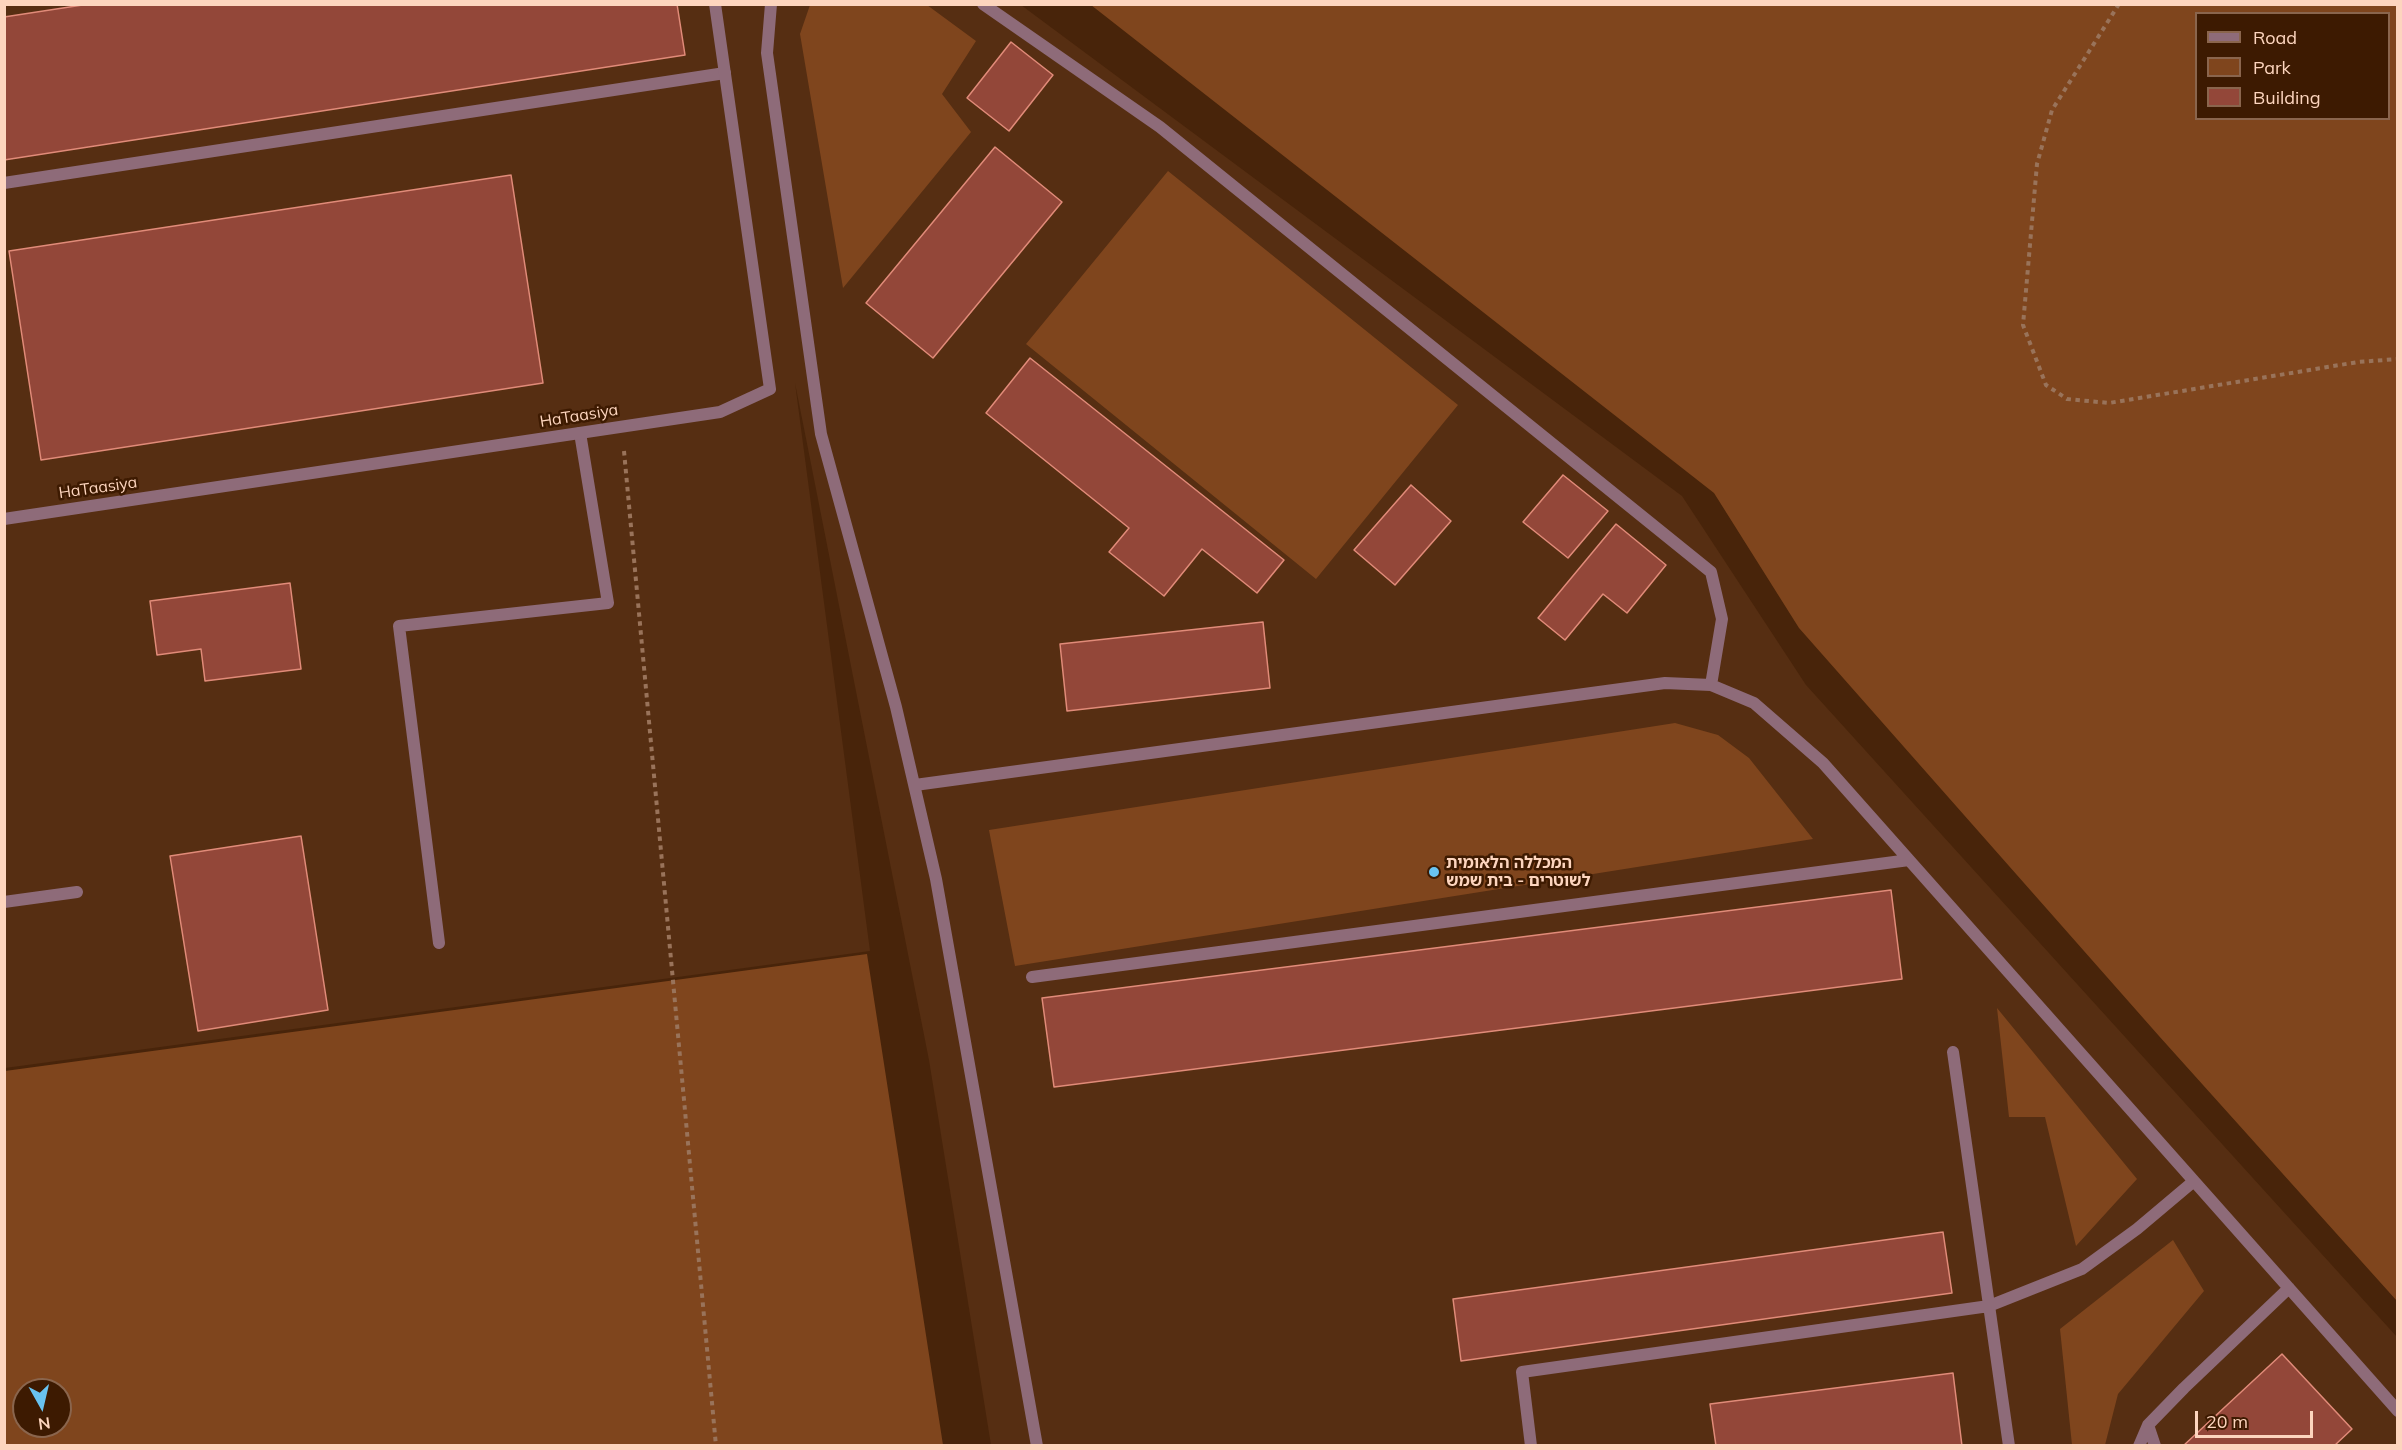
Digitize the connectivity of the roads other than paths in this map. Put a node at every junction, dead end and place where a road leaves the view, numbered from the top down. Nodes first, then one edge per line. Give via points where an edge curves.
1 (715, 4) edge
2 (771, 4) edge
3 (983, 4) edge
4 (725, 73) junction
5 (4, 183) edge
6 (580, 433) junction
7 (4, 519) edge
8 (1711, 686) junction
9 (915, 785) junction
10 (1909, 860) junction
11 (77, 892) dead end
12 (4, 902) edge
13 (439, 943) dead end
14 (1032, 977) dead end
15 (1953, 1052) dead end
16 (2194, 1181) junction
17 (2289, 1288) junction
18 (1989, 1306) junction
19 (2397, 1411) edge
20 (2148, 1425) junction
21 (1036, 1446) edge
22 (1531, 1446) edge
23 (2008, 1446) edge
24 (2139, 1446) edge
25 (2154, 1446) edge

1 - 4 street, HaTaasiya
2 - 9 street via 767,53 821,434
3 - 8 street via 1160,127 1711,572 1722,619
4 - 5 street
4 - 6 street, HaTaasiya via 770,389 720,412
6 - 7 street, HaTaasiya
6 - 13 street via 608,603 399,626
8 - 9 street via 1665,683
8 - 10 street via 1754,703 1823,763
9 - 21 street via 936,879
10 - 14 street
10 - 16 street
11 - 12 street
15 - 18 street
16 - 17 street
16 - 18 street via 2082,1269
17 - 19 street
17 - 20 street
18 - 22 street via 1522,1371
18 - 23 street
20 - 24 street
20 - 25 street

